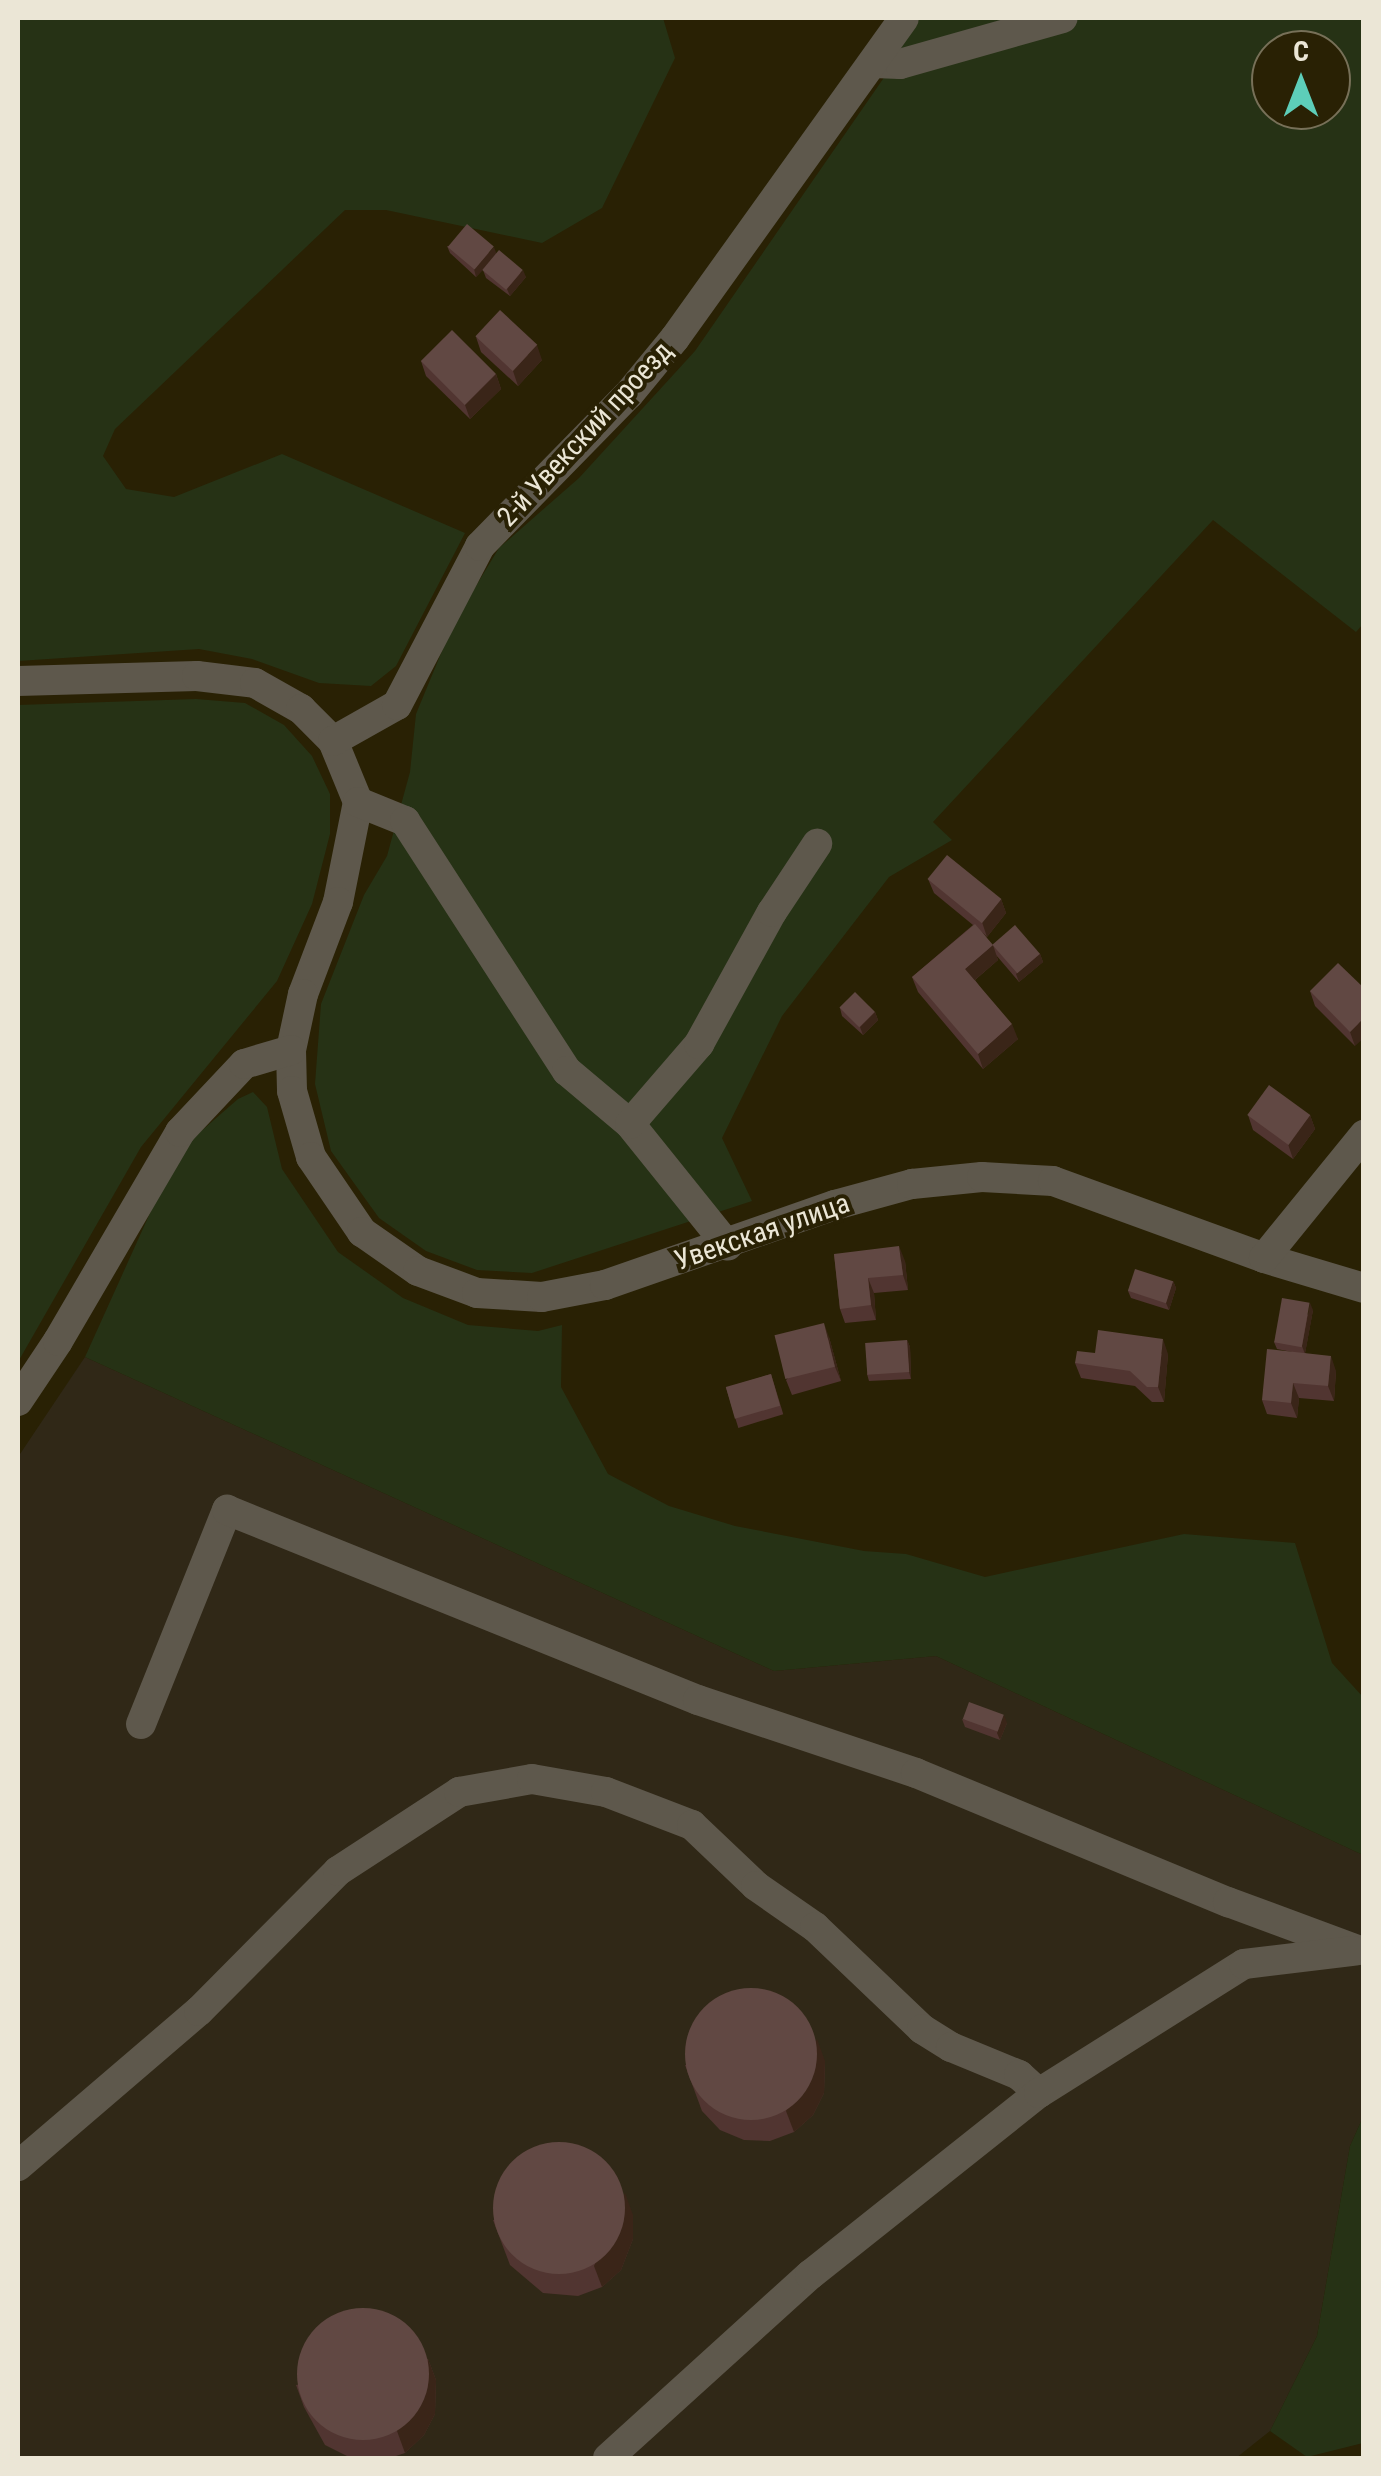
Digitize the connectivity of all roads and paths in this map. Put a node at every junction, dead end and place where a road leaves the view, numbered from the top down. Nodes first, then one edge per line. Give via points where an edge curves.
1 (904, 18) edge
2 (1063, 18) edge
3 (874, 63) junction
4 (18, 680) edge
5 (334, 741) junction
6 (358, 802) junction
7 (818, 844) dead end
8 (292, 1050) junction
9 (630, 1124) junction
10 (1364, 1135) edge
11 (728, 1246) junction
12 (1264, 1258) junction
13 (1364, 1288) edge
14 (18, 1401) edge
15 (140, 1724) dead end
16 (1361, 1951) edge
17 (1039, 2093) junction
18 (18, 2166) edge
19 (608, 2458) edge

1 - 3 street, 2-й Увекский проезд
2 - 3 street via 900,64
3 - 5 street, 2-й Увекский проезд via 676,338 480,546 397,704
4 - 5 street via 197,676 255,683 302,708
5 - 6 street
6 - 8 street, Увекская улица via 338,902 304,994
6 - 9 street via 405,821 566,1071
7 - 9 street via 699,1044
8 - 11 street, Увекская улица via 292,1091 310,1157 362,1232 418,1271 477,1293 542,1297 605,1285
8 - 14 street via 244,1064 180,1132
9 - 11 street
10 - 12 street
11 - 12 street, Увекская улица via 835,1205 912,1184 982,1176 1053,1181
12 - 13 street, Увекская улица
15 - 16 street via 226,1510 698,1700 916,1774
16 - 17 street via 1244,1964
17 - 18 street via 1018,2074 922,2029 692,1824 606,1792 532,1780 459,1792 338,1871 199,2012
17 - 19 street via 810,2274

